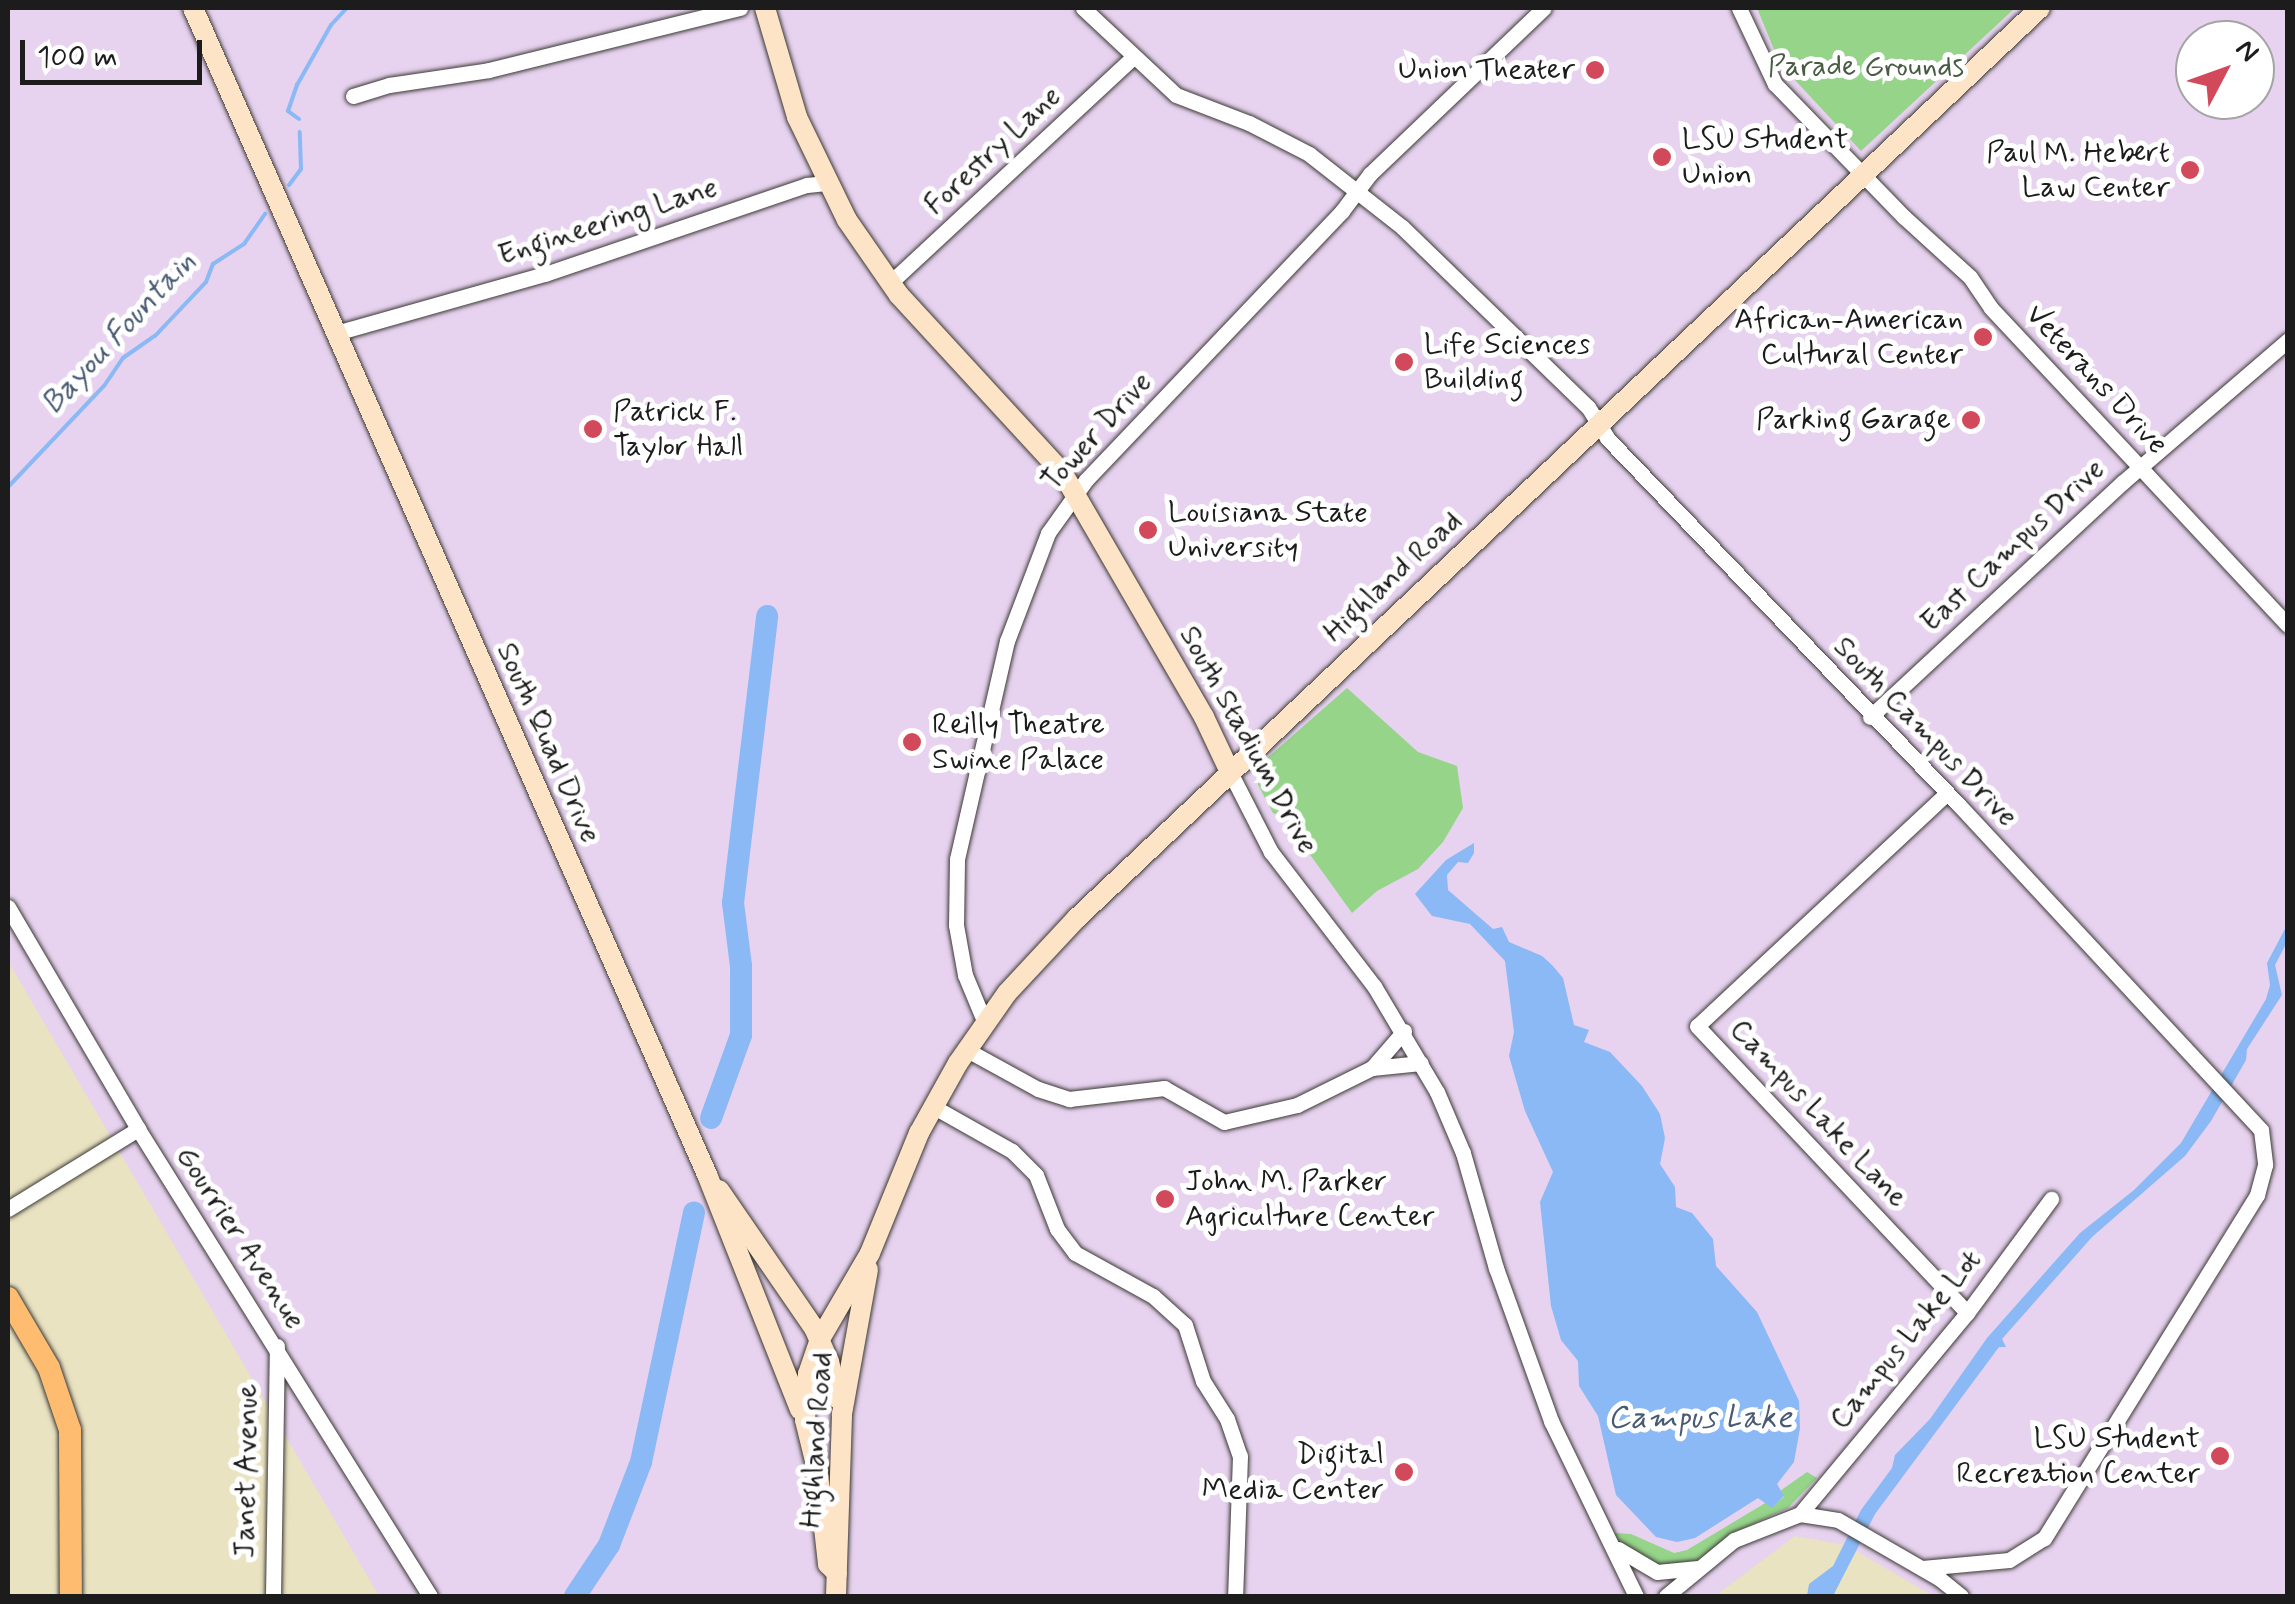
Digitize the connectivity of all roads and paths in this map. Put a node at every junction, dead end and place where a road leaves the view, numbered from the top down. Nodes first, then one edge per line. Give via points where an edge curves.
1 (193, 8) edge
2 (740, 8) edge
3 (765, 8) edge
4 (1084, 8) edge
5 (1544, 8) edge
6 (1739, 8) edge
7 (2040, 8) edge
8 (1132, 58) junction
9 (353, 96) dead end
10 (1863, 176) junction
11 (826, 183) junction
12 (1358, 190) junction
13 (890, 283) junction
14 (336, 333) junction
15 (2288, 340) edge
16 (1598, 424) junction
17 (2140, 466) junction
18 (1075, 492) junction
19 (2288, 625) edge
20 (1870, 717) junction
21 (1230, 772) junction
22 (1946, 794) junction
23 (8, 907) edge
24 (985, 1023) junction
25 (1404, 1031) junction
26 (967, 1050) junction
27 (1422, 1063) junction
28 (1372, 1068) junction
29 (934, 1107) junction
30 (138, 1129) junction
31 (708, 1177) junction
32 (2051, 1199) dead end
33 (8, 1210) edge
34 (870, 1252) junction
35 (8, 1298) edge
36 (1966, 1313) junction
37 (820, 1339) junction
38 (277, 1346) junction
39 (842, 1414) junction
40 (805, 1420) junction
41 (1800, 1514) junction
42 (1614, 1546) junction
43 (1701, 1567) junction
44 (1922, 1568) junction
45 (837, 1573) junction
46 (71, 1596) edge
47 (272, 1596) edge
48 (430, 1596) edge
49 (836, 1596) edge
50 (1235, 1596) edge
51 (1636, 1596) edge
52 (1666, 1596) edge
53 (1686, 1596) edge
54 (1961, 1596) edge

1 - 14 street, South Quad Drive
2 - 9 street
3 - 11 street, South Stadium Drive via 796,117
4 - 8 street, South Campus Drive
5 - 12 street, Tower Drive
6 - 10 street, Veterans Drive via 1765,70
7 - 10 street, Highland Road
8 - 12 street, South Campus Drive via 1176,95 1309,154
8 - 13 street, Forestry Lane
10 - 16 street, Highland Road
10 - 17 street, Veterans Drive via 1970,278
11 - 13 street, South Stadium Drive
11 - 14 street, Engineering Lane
12 - 16 street, South Campus Drive via 1566,384
12 - 18 street, Tower Drive
13 - 18 street, South Stadium Drive
14 - 31 street, South Quad Drive
15 - 17 street, East Campus Drive
16 - 20 street, South Campus Drive
16 - 21 street, Highland Road
17 - 19 street, Veterans Drive
17 - 20 street, East Campus Drive
18 - 21 street, South Stadium Drive
18 - 24 street, Tower Drive via 1039,551 1007,642 958,858 956,925 965,975
20 - 22 street, South Campus Drive
21 - 24 street, Highland Road via 1056,938
21 - 25 street, South Stadium Drive via 1272,852
22 - 36 street, Campus Lake Lane via 1698,1026
22 - 44 street, South Campus Drive via 2245,1109 2265,1149 2257,1195 2050,1530 2010,1560
23 - 30 street, Gourrier Avenue
24 - 26 street, Highland Road
25 - 27 street, South Stadium Drive
25 - 28 street
26 - 28 street via 1070,1099 1164,1088 1224,1122 1296,1105
26 - 29 street, Highland Road
27 - 28 street
27 - 42 street, South Stadium Drive via 1463,1153 1550,1420
29 - 34 street, Highland Road
29 - 50 street via 1012,1151 1036,1175 1057,1229 1076,1253 1153,1296 1185,1325 1203,1381 1228,1419 1240,1456
30 - 33 street
30 - 38 street, Gourrier Avenue
31 - 37 street, South Quad Drive
31 - 40 street, South Quad Drive
32 - 36 street, Campus Lake Lot
34 - 37 street, Highland Road
34 - 39 street, Highland Road
35 - 46 main road via 49,1368 70,1430
36 - 41 street, Campus Lake Lot
37 - 39 street, South Quad Drive
37 - 40 street, Highland Road via 804,1391
38 - 47 street, Janet Avenue
38 - 48 street, Gourrier Avenue
39 - 45 street, Highland Road
40 - 45 street, Highland Road via 828,1564
41 - 43 street via 1745,1534
41 - 44 street via 1838,1520
42 - 43 street via 1657,1572
42 - 51 street, South Stadium Drive
43 - 52 street
43 - 53 street
44 - 54 street
45 - 49 street, Highland Road

